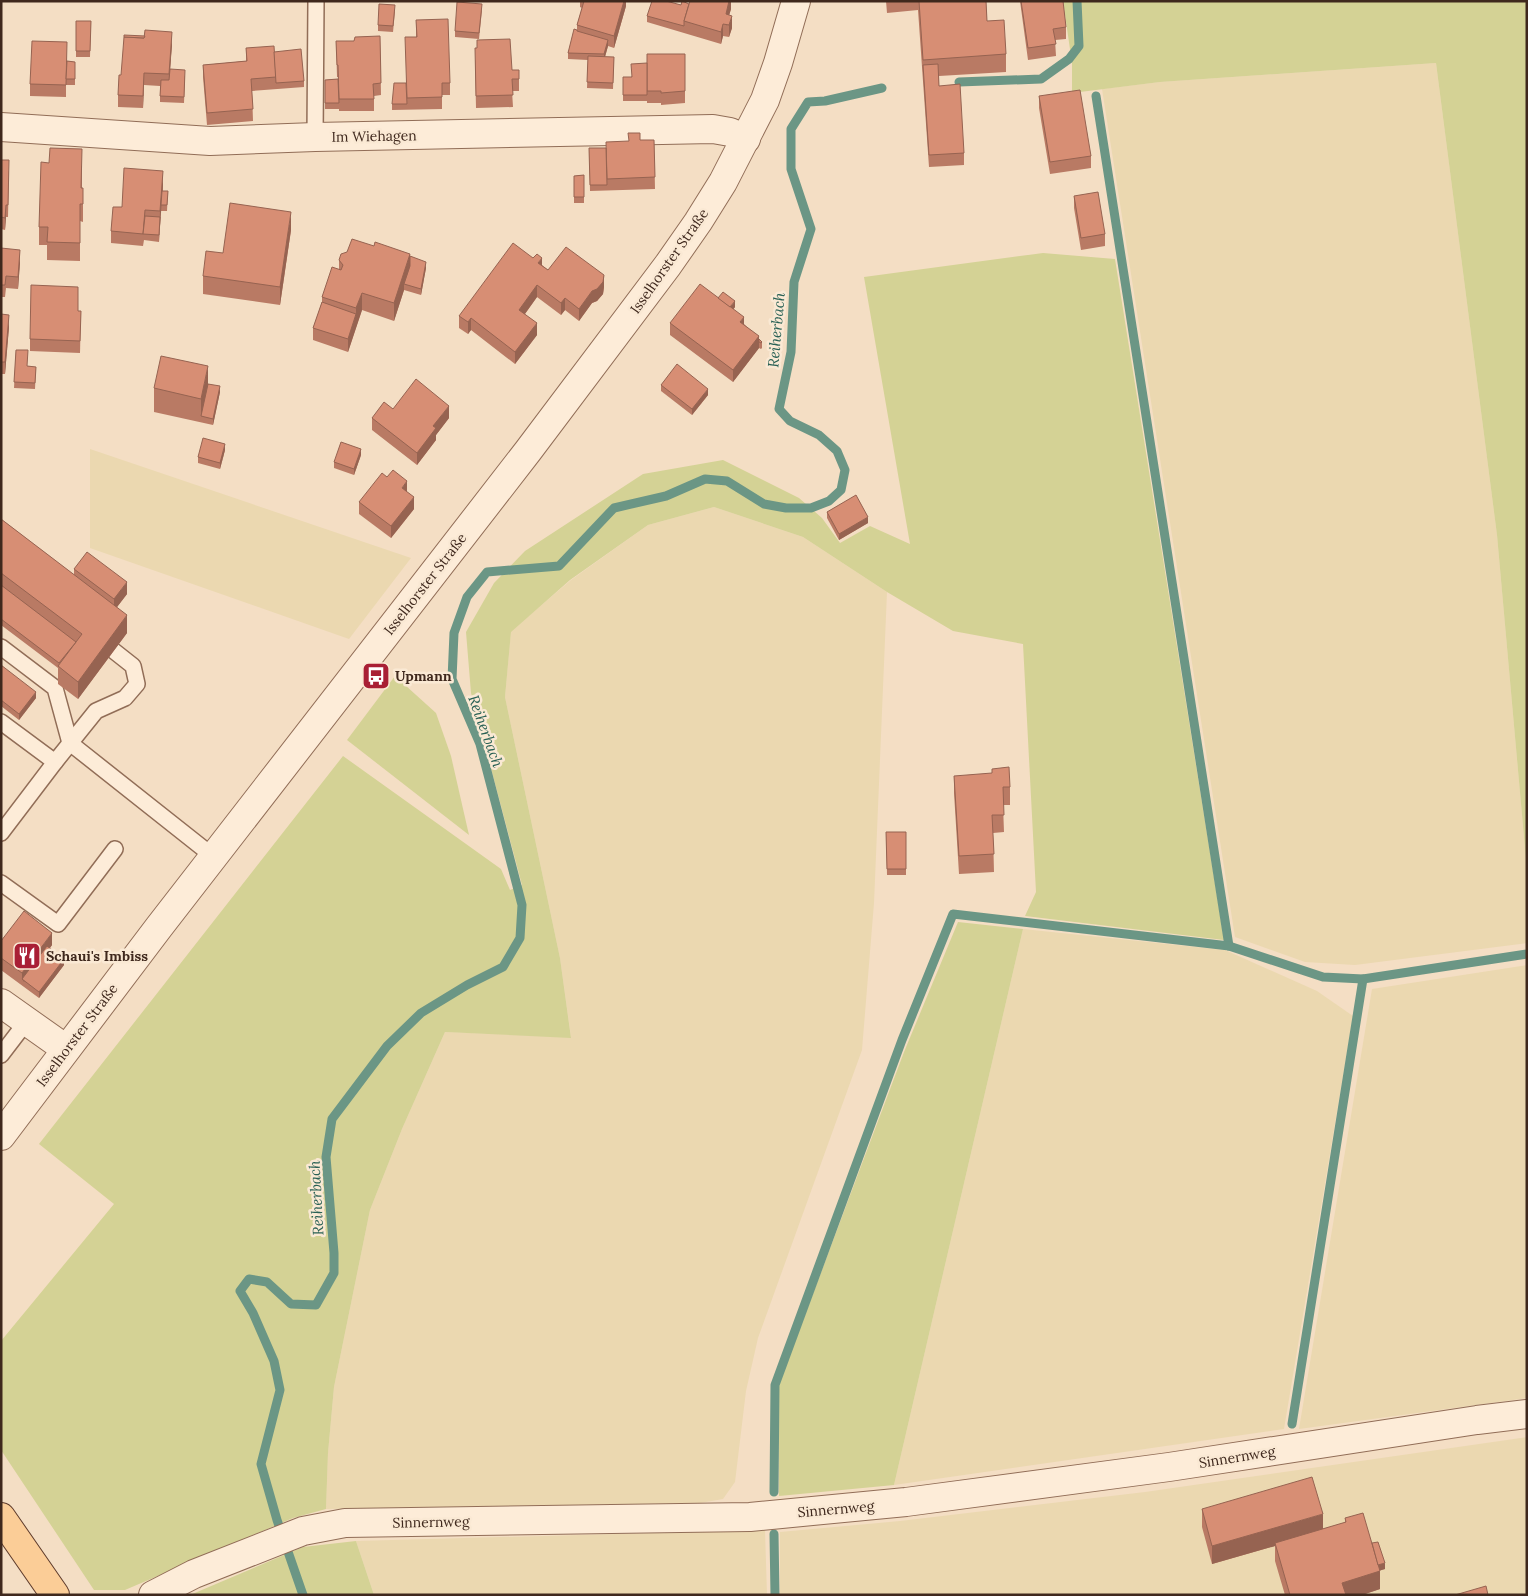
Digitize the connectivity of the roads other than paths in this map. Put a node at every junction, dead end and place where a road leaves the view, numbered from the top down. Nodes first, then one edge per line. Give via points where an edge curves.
1 (316, 1) edge
2 (796, 1) edge
3 (1, 127) edge
4 (315, 137) junction
5 (746, 139) junction
6 (1, 647) edge
7 (114, 651) edge
8 (1, 722) edge
9 (70, 743) junction
10 (55, 762) junction
11 (1, 833) edge
12 (115, 849) dead end
13 (214, 858) junction
14 (1, 883) edge
15 (1, 1003) edge
16 (14, 1031) edge
17 (66, 1049) junction
18 (1, 1055) edge
19 (1, 1136) edge
20 (1527, 1414) edge
21 (1, 1517) edge
22 (55, 1595) edge
23 (153, 1595) edge

1 - 4 lane
2 - 5 street, Isselhorster Straße via 765,100
3 - 4 street, Im Wiehagen via 210,141
4 - 5 street, Im Wiehagen via 713,129
5 - 13 street, Isselhorster Straße via 708,206 668,265
6 - 9 lane via 55,688
7 - 9 lane via 133,666 137,684 124,698 96,711
8 - 10 lane
9 - 10 lane
9 - 13 lane
10 - 11 lane
12 - 14 lane via 58,924
13 - 17 street, Isselhorster Straße
15 - 16 street
16 - 17 street
16 - 18 lane
17 - 19 street, Isselhorster Straße
20 - 23 street, Sinnernweg via 906,1502 750,1517 345,1523 303,1531 194,1574
21 - 22 main road

